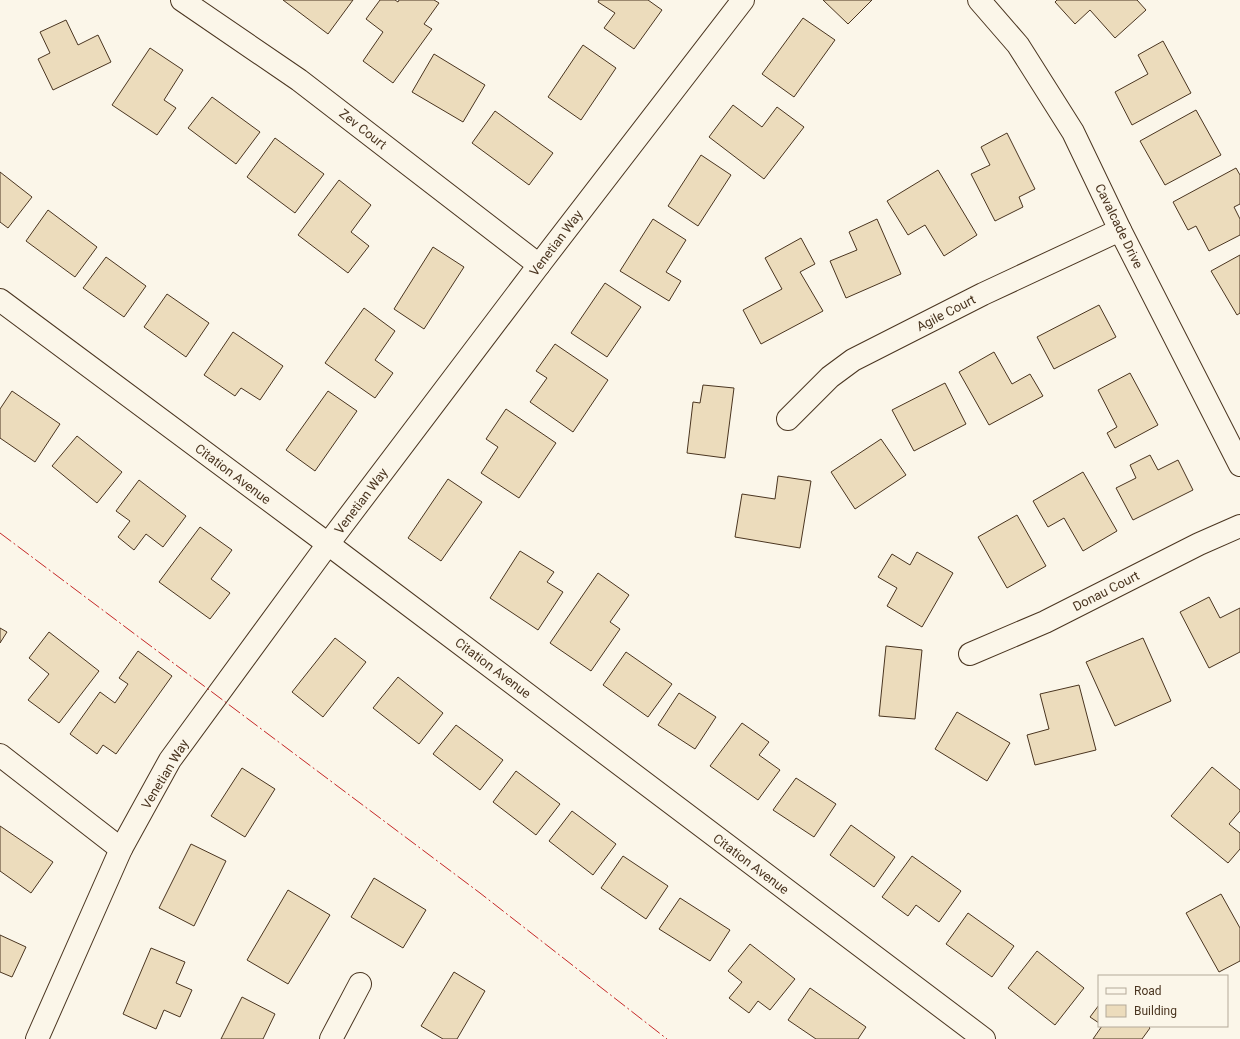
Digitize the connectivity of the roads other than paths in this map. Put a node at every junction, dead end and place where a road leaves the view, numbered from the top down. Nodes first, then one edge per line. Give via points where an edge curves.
1 (182, 0) edge
2 (979, 0) edge
3 (738, 2) edge
4 (1120, 230) junction
5 (539, 265) junction
6 (0, 300) edge
7 (788, 419) dead end
8 (1240, 465) edge
9 (1240, 526) edge
10 (328, 544) junction
11 (970, 654) dead end
12 (0, 755) edge
13 (121, 849) junction
14 (360, 984) dead end
15 (37, 1039) edge
16 (331, 1039) edge
17 (984, 1039) edge

1 - 5 street, Zev Court via 298,80
2 - 4 street, Cavalcade Drive via 1018,45 1073,132
3 - 5 street, Venetian Way
4 - 7 street, Agile Court via 983,294 853,360 830,377
4 - 8 street, Cavalcade Drive
5 - 10 street, Venetian Way
6 - 10 street, Citation Avenue
9 - 11 street, Donau Court via 1045,622
10 - 13 street, Venetian Way via 170,760
10 - 17 street, Citation Avenue
12 - 13 street
13 - 15 street, Venetian Way
14 - 16 street

